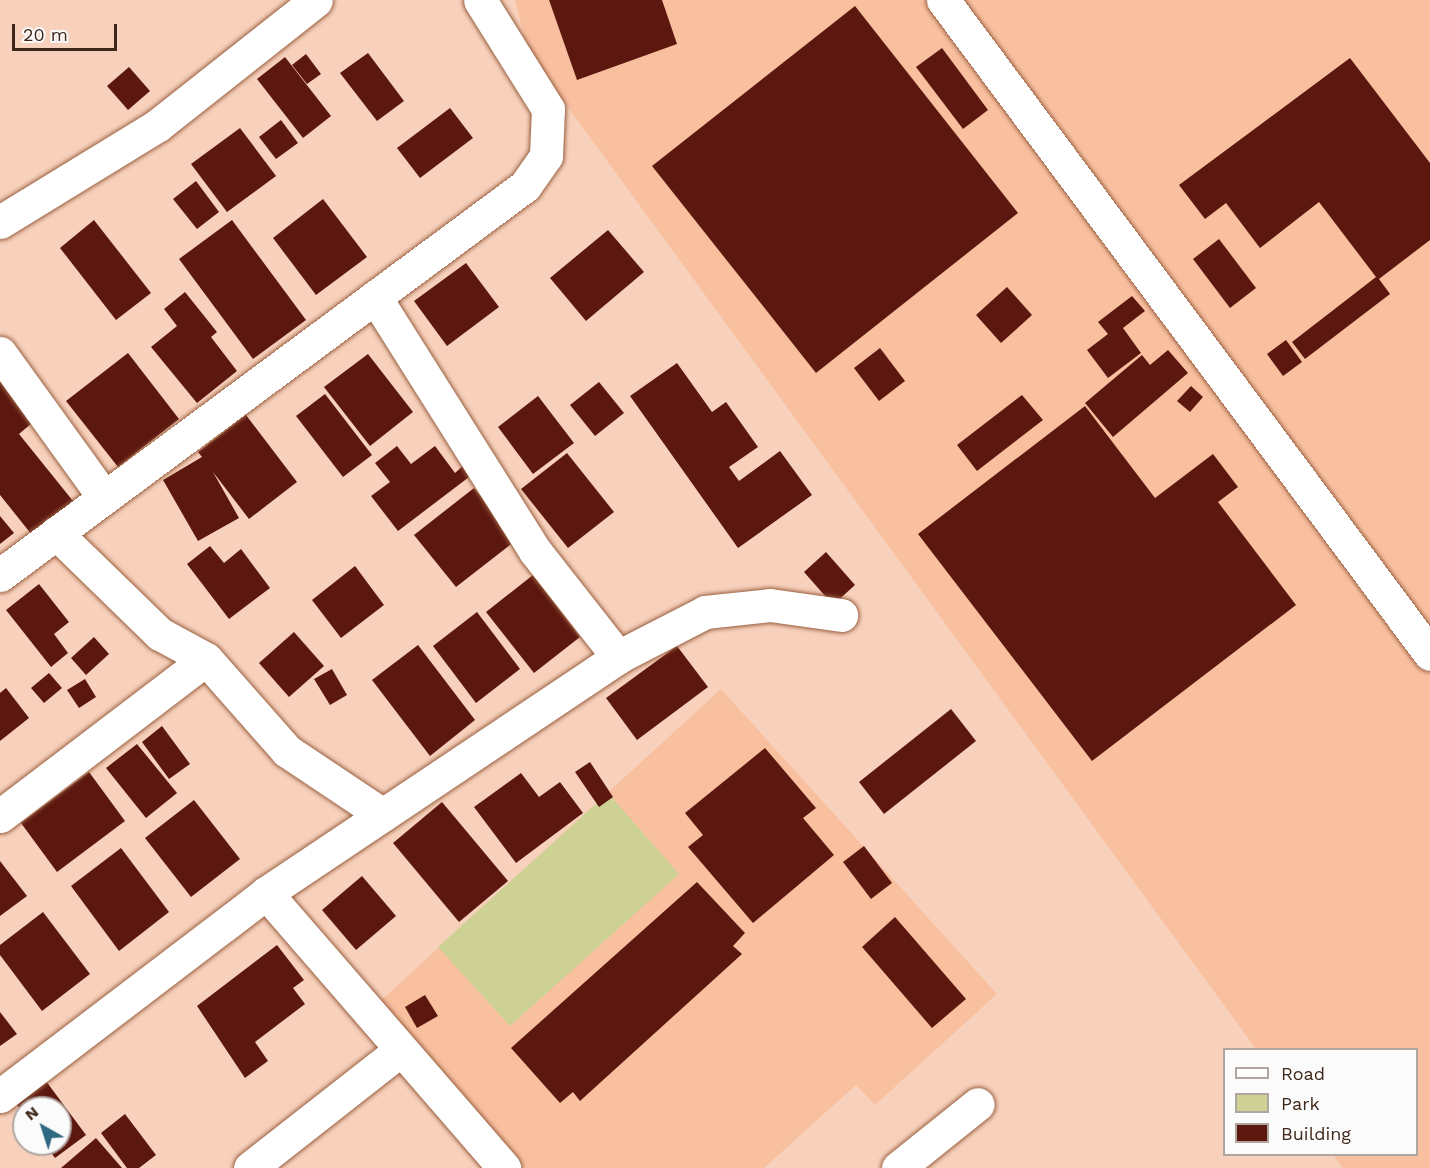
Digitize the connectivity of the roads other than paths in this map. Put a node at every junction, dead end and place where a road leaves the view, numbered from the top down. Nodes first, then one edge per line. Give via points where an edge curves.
1 (316, 0) edge
2 (480, 0) edge
3 (944, 0) edge
4 (0, 222) edge
5 (375, 297) junction
6 (0, 353) edge
7 (104, 497) junction
8 (56, 533) junction
9 (0, 574) edge
10 (841, 615) dead end
11 (1430, 654) edge
12 (618, 657) junction
13 (206, 659) junction
14 (383, 815) junction
15 (0, 816) edge
16 (266, 893) junction
17 (399, 1051) junction
18 (0, 1096) edge
19 (978, 1104) dead end
20 (250, 1168) edge
21 (504, 1168) edge
22 (898, 1168) edge

1 - 4 street via 158,125
2 - 5 street via 548,109 546,156 525,186
3 - 11 street
5 - 7 street
5 - 12 street via 535,551
6 - 7 street
7 - 8 street
8 - 9 street
8 - 13 street via 160,634
10 - 12 street via 770,605 705,612
12 - 14 street
13 - 14 street via 287,751
13 - 15 street
14 - 16 street
16 - 17 street
16 - 18 street
17 - 20 street
17 - 21 street
19 - 22 street

